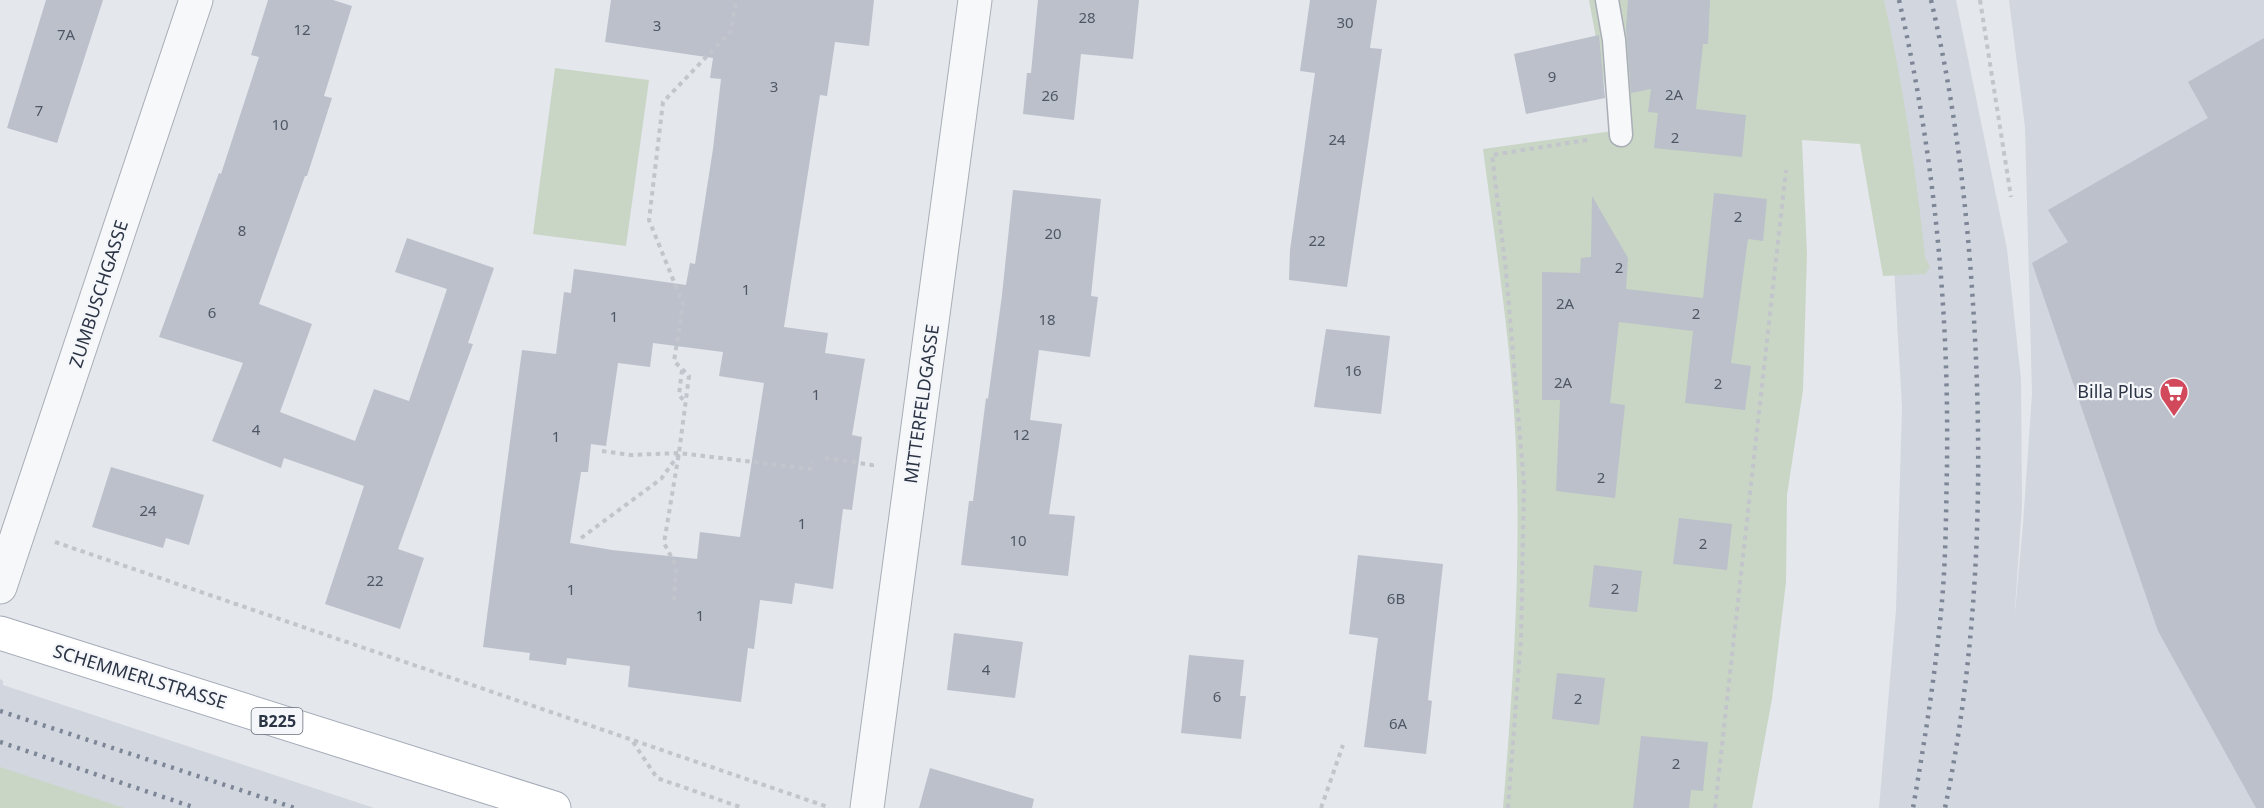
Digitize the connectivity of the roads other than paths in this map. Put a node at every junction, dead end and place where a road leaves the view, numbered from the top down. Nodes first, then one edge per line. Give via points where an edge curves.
1 (196, 0) edge
2 (975, 0) edge
3 (1607, 0) edge
4 (1621, 135) road end
5 (0, 587) edge
6 (0, 633) edge
7 (554, 808) edge
8 (867, 808) edge

1 - 5 street, ZUMBUSCHGASSE
2 - 8 street, MITTERFELDGASSE
3 - 4 lane
6 - 7 main road, SCHEMMERLSTRASSE / B225

